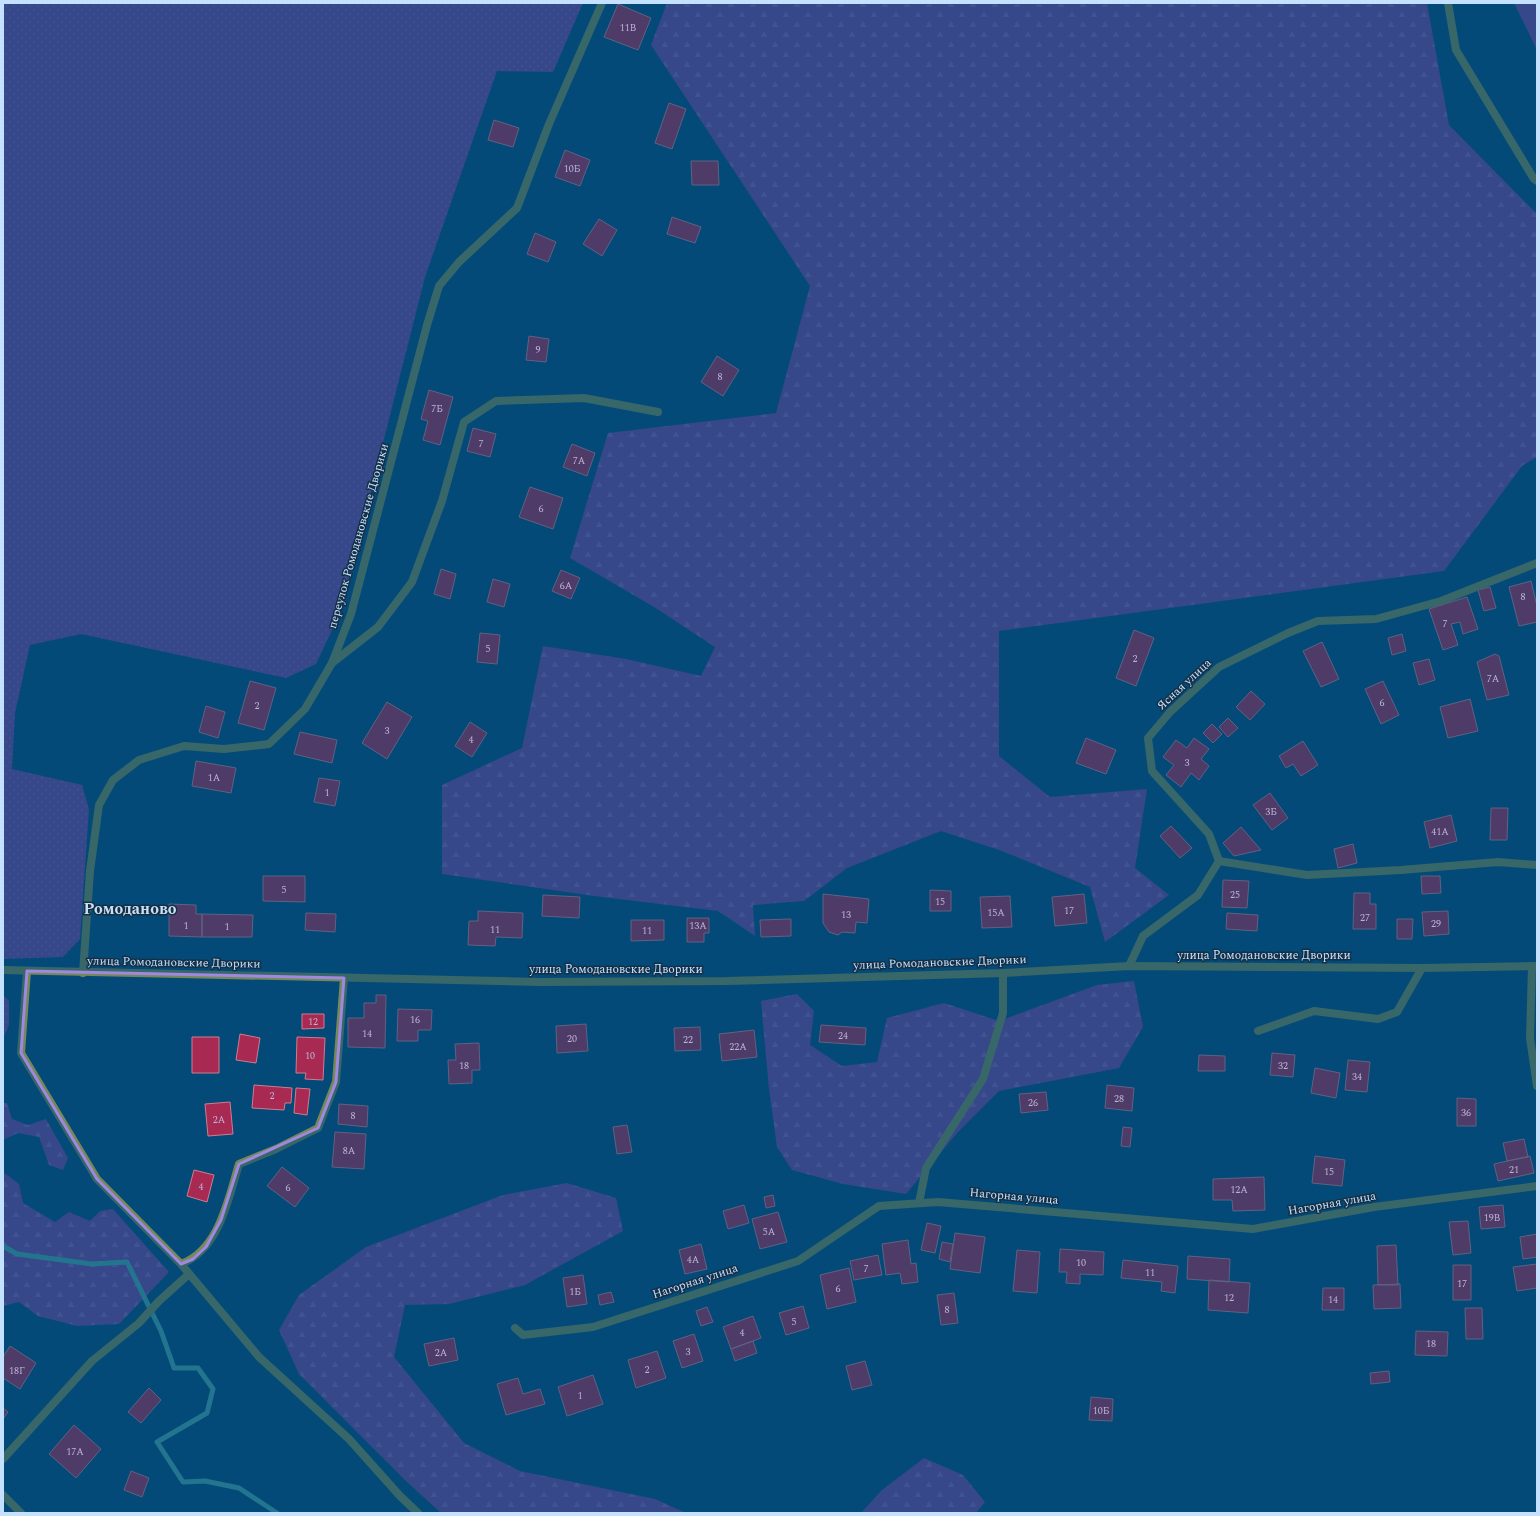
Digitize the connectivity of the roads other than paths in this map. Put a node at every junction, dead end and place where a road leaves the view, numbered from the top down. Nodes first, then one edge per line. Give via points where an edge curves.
1 (602, 3) edge
2 (1448, 3) edge
3 (1537, 181) edge
4 (658, 412) dead end
5 (1537, 563) edge
6 (332, 663) junction
7 (1219, 861) junction
8 (1537, 865) edge
9 (1129, 966) junction
10 (1535, 966) edge
11 (1422, 968) junction
12 (3, 970) edge
13 (27, 971) junction
14 (83, 973) junction
15 (1003, 973) junction
16 (344, 978) junction
17 (1258, 1031) dead end
18 (1536, 1074) edge
19 (1537, 1086) edge
20 (1537, 1186) edge
21 (919, 1203) junction
22 (180, 1264) junction
23 (189, 1274) junction
24 (515, 1328) dead end
25 (3, 1459) edge
26 (3, 1495) edge
27 (21, 1513) edge
28 (418, 1513) edge

1 - 6 street, переулок Ромодановские Дворики via 549,124 517,208 459,262 440,286 427,325 351,614
2 - 3 street via 1456,50
4 - 6 street via 584,398 496,401 464,422 442,500 412,582 378,627
5 - 7 street, Ясная улица via 1441,601 1376,619 1318,621 1288,633 1219,667 1170,712 1148,738 1152,771 1209,834
6 - 14 street, переулок Ромодановские Дворики via 305,709 269,744 224,749 184,746 139,760 114,780 99,805 90,871
7 - 8 street via 1307,875 1498,862
7 - 9 street via 1198,895 1143,936
9 - 11 street, улица Ромодановские Дворики
9 - 15 street, улица Ромодановские Дворики
10 - 11 street, улица Ромодановские Дворики
10 - 18 street via 1530,1038
11 - 17 street via 1397,1012 1378,1019 1314,1011
12 - 13 street, улица Ромодановские Дворики
13 - 14 street, улица Ромодановские Дворики
13 - 22 street via 21,1053 97,1179
14 - 16 street, улица Ромодановские Дворики
15 - 16 street, улица Ромодановские Дворики via 727,981 554,982
15 - 21 street via 1003,1013 983,1079 926,1168
16 - 22 street via 336,1082 318,1128 239,1164 221,1220 206,1247 193,1260
18 - 19 street
20 - 21 street, Нагорная улица via 1374,1207 1253,1229 938,1202
21 - 24 street, Нагорная улица via 879,1206 798,1261 593,1327 523,1335
22 - 23 street
23 - 25 street via 159,1300 139,1323 92,1361
23 - 28 street via 259,1357 349,1439
26 - 27 street

